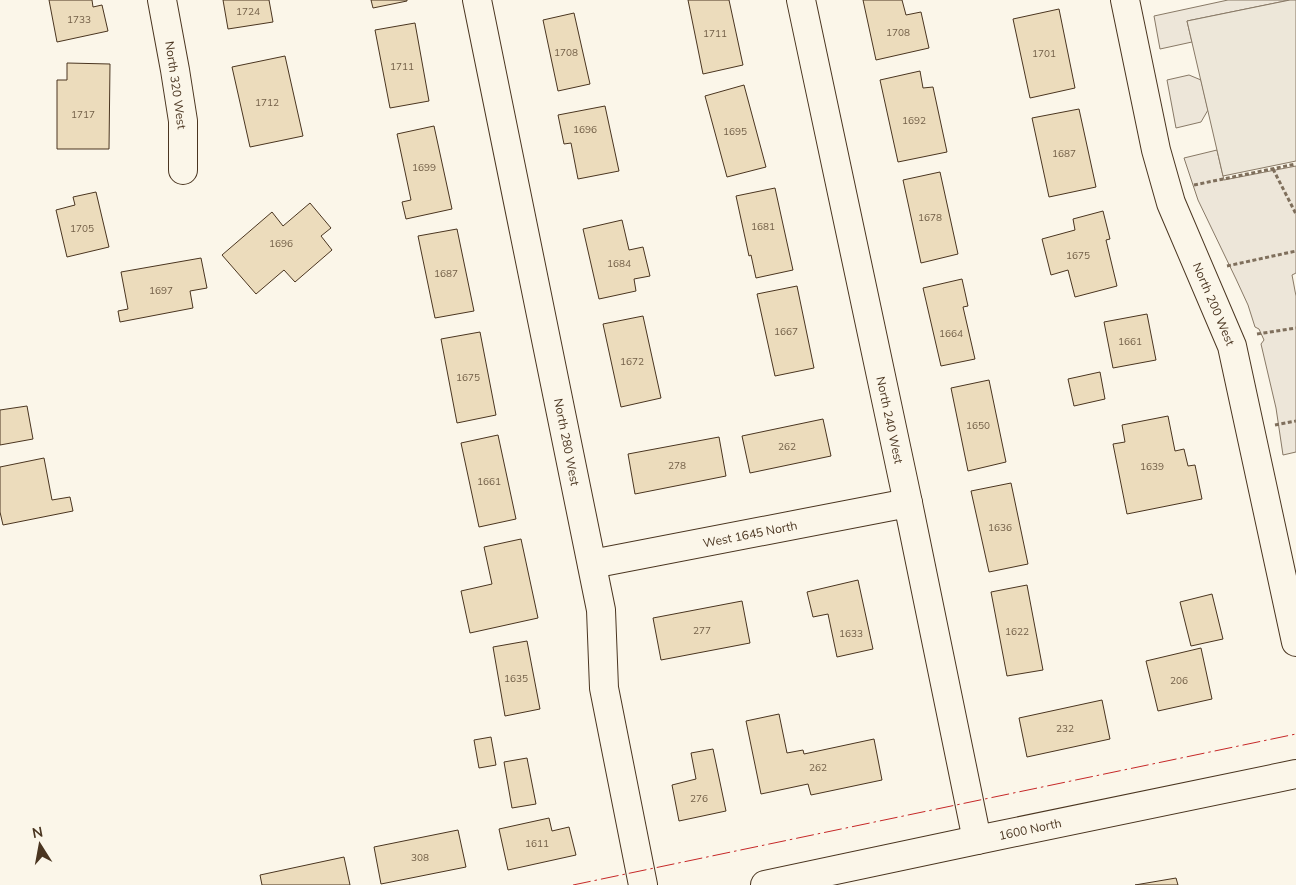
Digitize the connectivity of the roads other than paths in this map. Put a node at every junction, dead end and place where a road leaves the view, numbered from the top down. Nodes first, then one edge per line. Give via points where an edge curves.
1 (162, 0) edge
2 (477, 0) edge
3 (801, 0) edge
4 (1124, 0) edge
5 (183, 170) dead end
6 (908, 503) junction
7 (592, 564) junction
8 (1296, 642) edge
9 (1296, 774) edge
10 (977, 840) junction
11 (642, 885) edge
12 (764, 885) edge

1 - 5 street, North 320 West via 183,121
2 - 7 street, North 280 West
3 - 6 street, North 240 West
4 - 8 street, North 200 West via 1156,150 1171,203 1233,351
6 - 7 street, West 1645 North
6 - 10 street, North 240 West
7 - 11 street, North 280 West via 601,610 604,688
9 - 10 street, 1600 North
10 - 12 street, 1600 North

